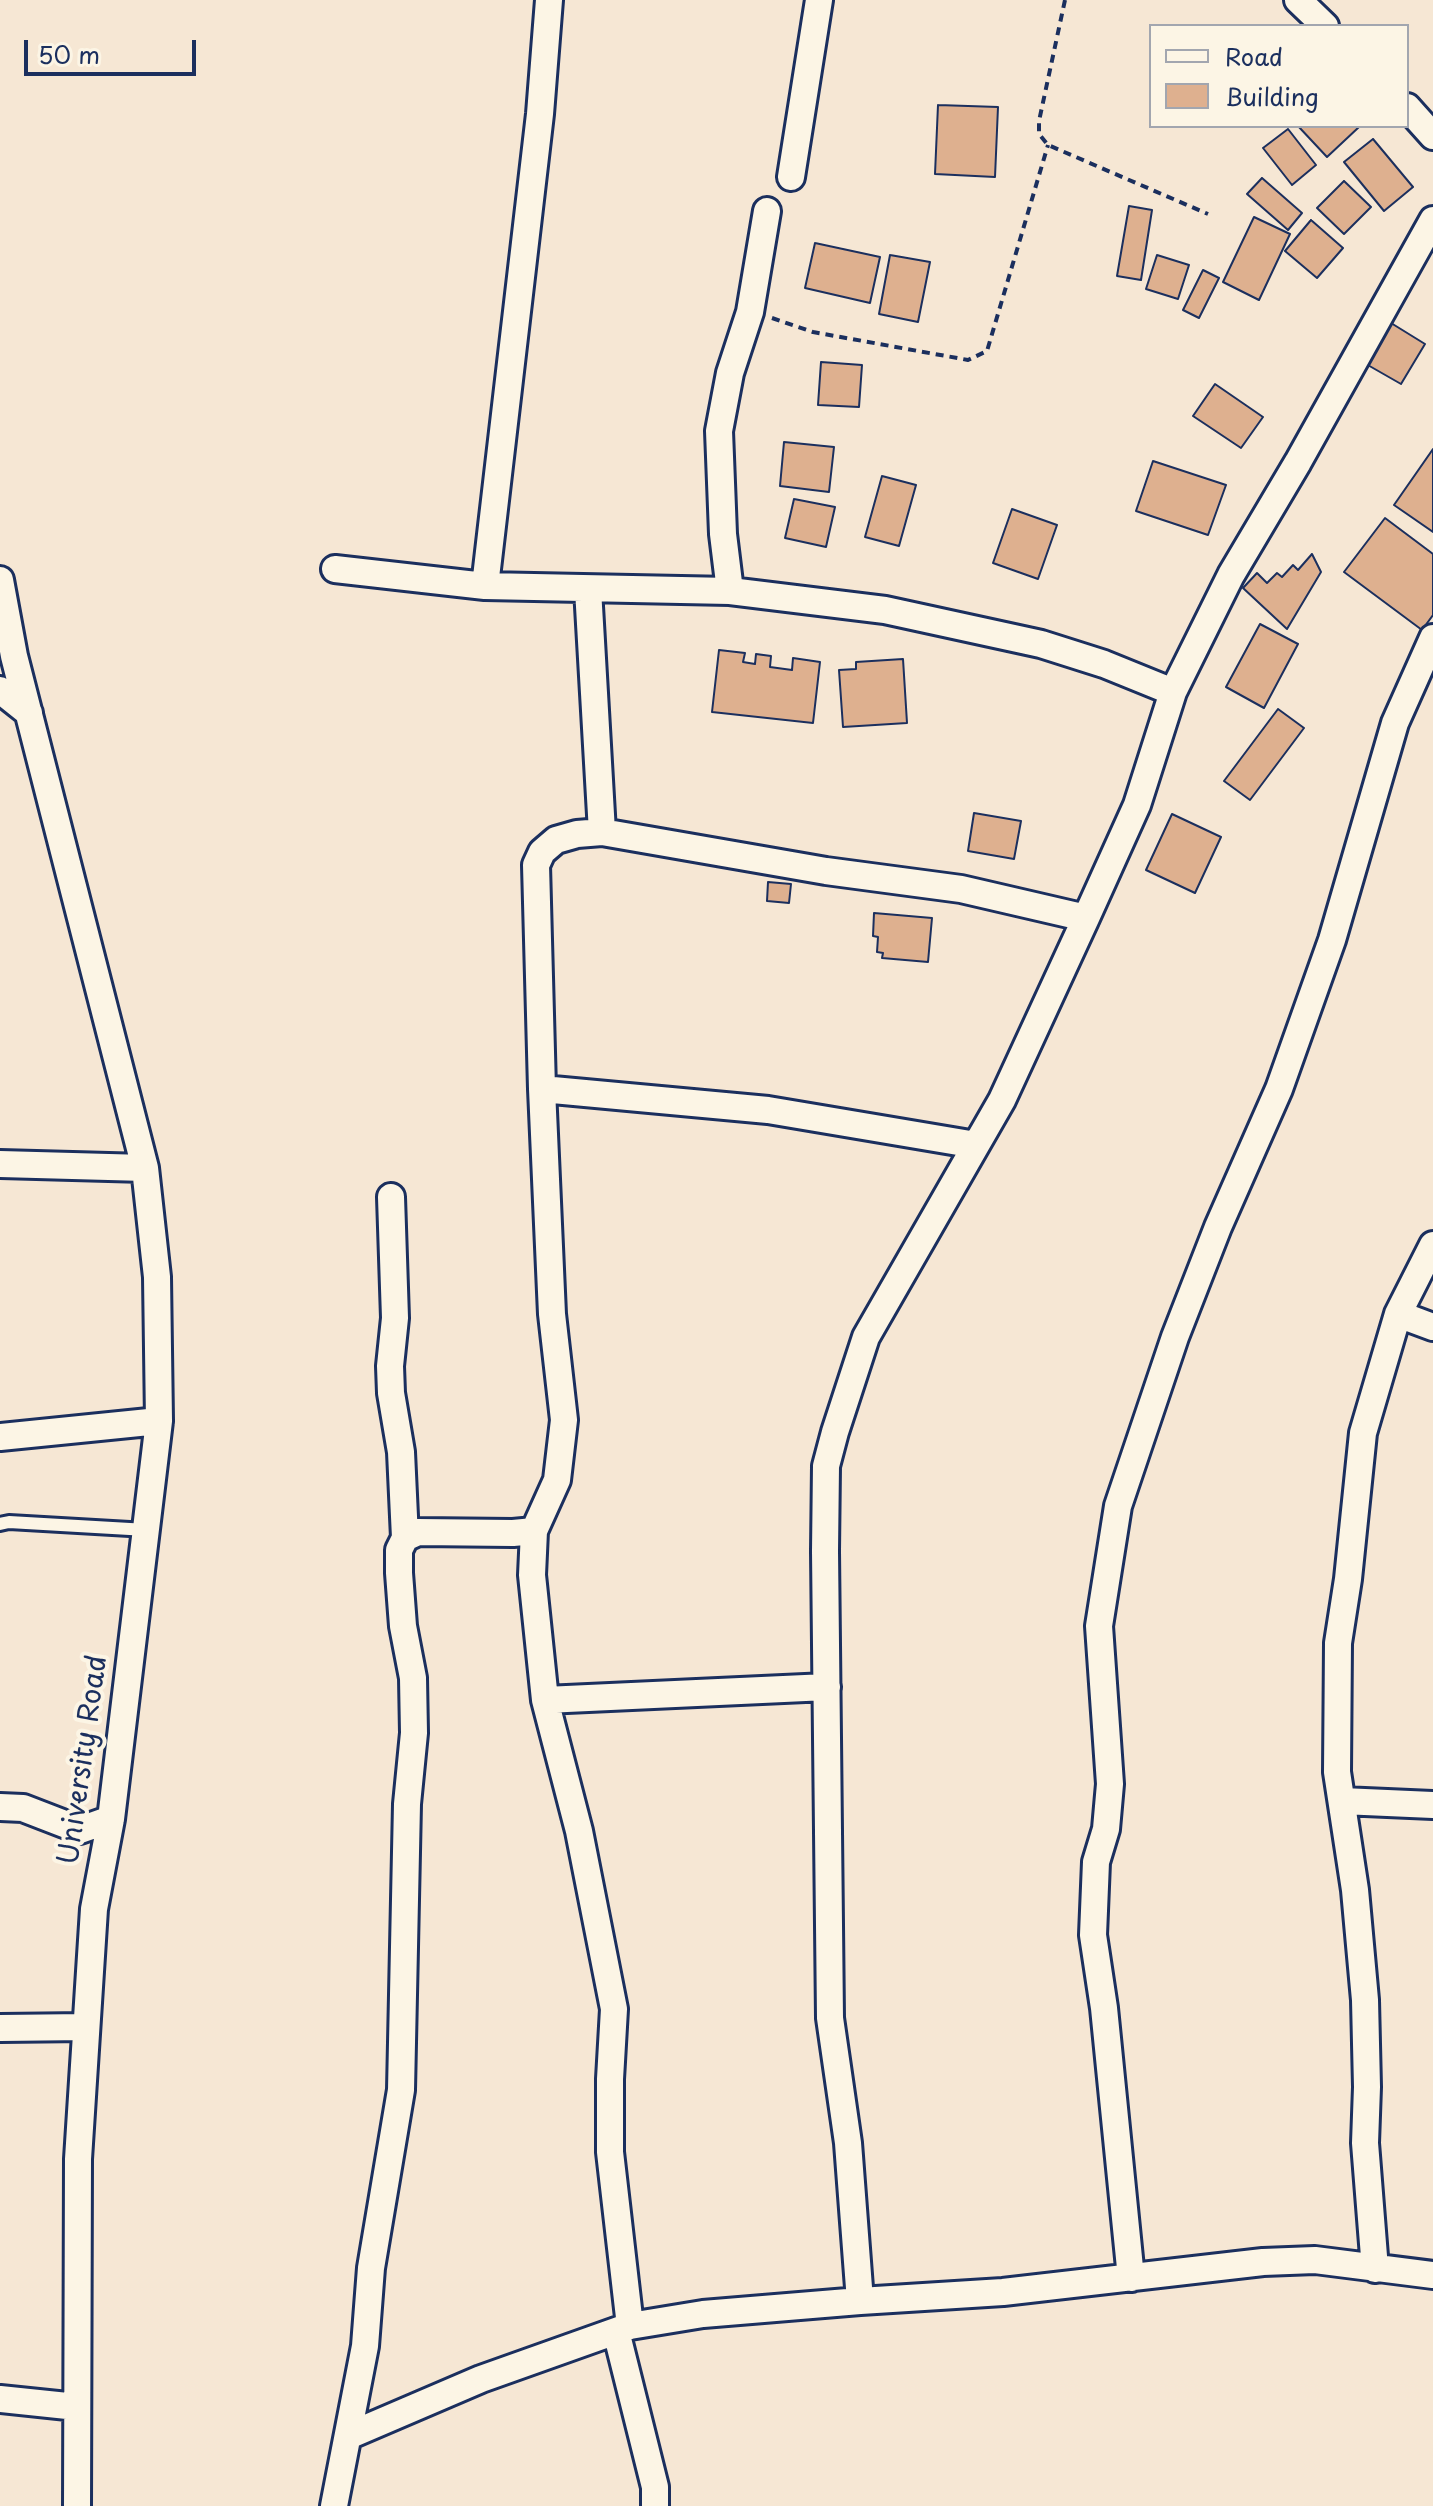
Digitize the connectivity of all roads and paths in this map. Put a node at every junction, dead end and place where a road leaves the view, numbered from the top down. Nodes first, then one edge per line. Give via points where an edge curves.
1 (549, 0) edge
2 (819, 0) edge
3 (1065, 0) edge
4 (1298, 0) edge
5 (1323, 24) edge
6 (1409, 109) edge
7 (1433, 136) edge
8 (1048, 145) junction
9 (791, 177) dead end
10 (767, 211) dead end
11 (1208, 214) dead end
12 (1433, 220) edge
13 (750, 312) junction
14 (335, 569) dead end
15 (0, 580) edge
16 (485, 586) junction
17 (588, 589) junction
18 (730, 591) junction
19 (1433, 638) edge
20 (0, 690) edge
21 (1173, 692) junction
22 (29, 713) junction
23 (602, 832) junction
24 (1086, 918) junction
25 (542, 1089) junction
26 (976, 1145) junction
27 (0, 1164) edge
28 (145, 1168) junction
29 (391, 1197) dead end
30 (1433, 1245) edge
31 (1398, 1314) junction
32 (1433, 1327) edge
33 (159, 1421) junction
34 (0, 1437) edge
35 (0, 1524) edge
36 (147, 1530) junction
37 (534, 1531) junction
38 (405, 1538) junction
39 (827, 1687) junction
40 (545, 1700) junction
41 (1342, 1801) junction
42 (1433, 1805) edge
43 (0, 1807) edge
44 (111, 1819) junction
45 (86, 2027) junction
46 (0, 2028) edge
47 (1375, 2269) junction
48 (1433, 2275) edge
49 (1131, 2278) junction
50 (860, 2301) junction
51 (623, 2328) junction
52 (0, 2399) edge
53 (77, 2407) junction
54 (348, 2436) junction
55 (77, 2506) edge
56 (334, 2506) edge
57 (655, 2506) edge

1 - 16 street
2 - 9 street
3 - 8 path via 1039,121 1039,134
4 - 5 street
6 - 7 street
8 - 11 path
8 - 13 path via 987,351 968,360 813,332
10 - 13 street
12 - 21 street via 1231,575
13 - 18 street via 719,431
14 - 16 street
15 - 22 street, University Road
16 - 17 street
17 - 18 street
17 - 23 street
18 - 21 street via 885,610 1041,644
19 - 49 street via 1395,723 1332,940 1279,1089 1175,1337 1118,1506 1099,1626 1110,1784 1106,1829 1096,1862 1093,1935
20 - 22 street
21 - 24 street via 1137,805
22 - 28 street, University Road
23 - 24 street via 961,889
23 - 25 street via 556,840 536,865
24 - 26 street
25 - 26 street via 768,1110
25 - 37 street via 552,1314 564,1420 557,1480
26 - 39 street via 866,1337 835,1432 826,1466
27 - 28 street
28 - 33 street, University Road via 157,1277
29 - 38 street via 391,1393 401,1452
30 - 31 street
31 - 32 street
31 - 41 street via 1363,1433 1338,1643 1337,1772
33 - 34 street
33 - 36 street, University Road
35 - 36 lane
36 - 44 street, University Road
37 - 38 street via 418,1532
37 - 40 street via 532,1575
38 - 54 street via 399,1573 413,1678 414,1733 407,1804 401,2090
39 - 40 street
39 - 50 street via 830,2018 848,2143
40 - 51 street via 579,1831 614,2009 610,2152
41 - 42 street
41 - 47 street via 1365,2000 1365,2143
43 - 44 street via 23,1808 80,1830
44 - 45 street, University Road via 94,1909
45 - 46 street
45 - 53 street, University Road via 78,2159
47 - 48 street
47 - 49 street via 1315,2260
49 - 50 street
50 - 51 street via 716,2312
51 - 54 street via 481,2379
51 - 57 street
52 - 53 street
53 - 55 street, University Road
54 - 56 street

